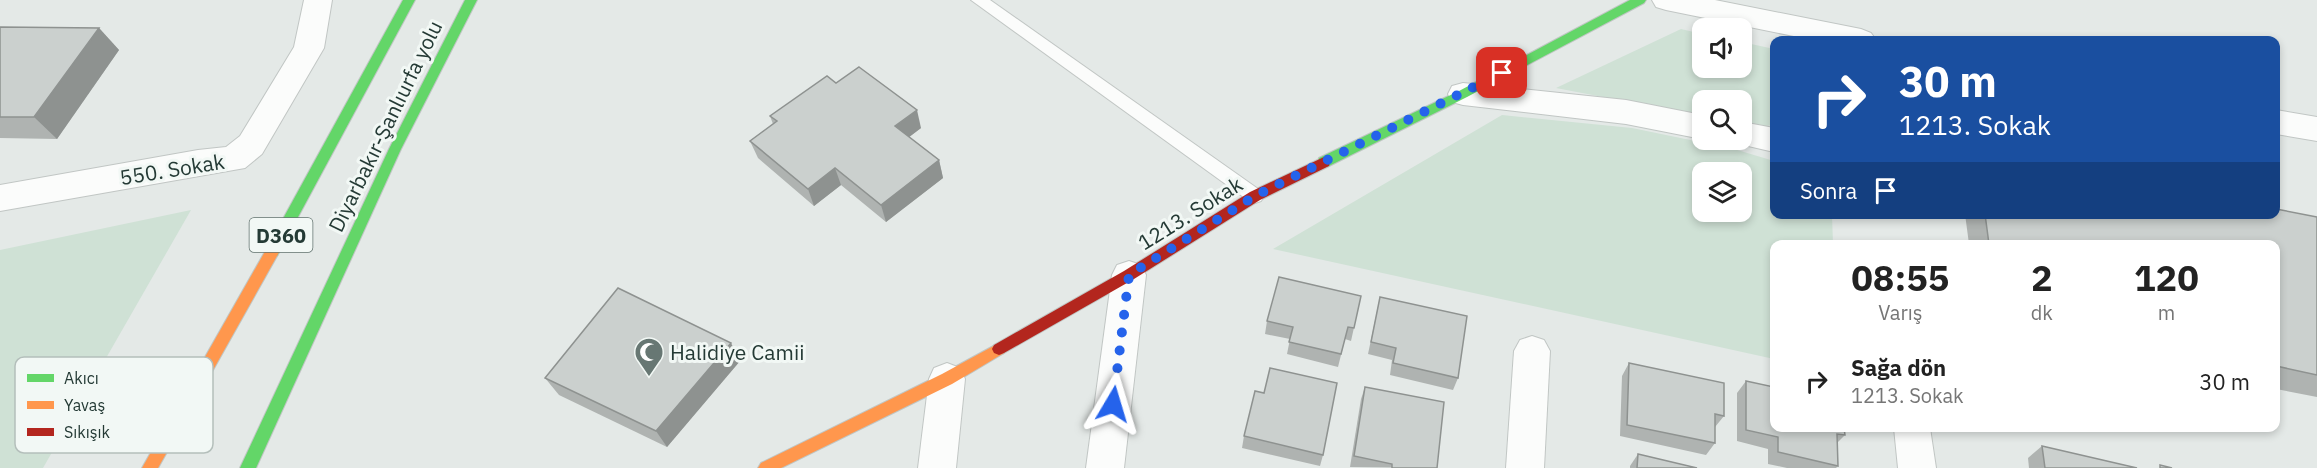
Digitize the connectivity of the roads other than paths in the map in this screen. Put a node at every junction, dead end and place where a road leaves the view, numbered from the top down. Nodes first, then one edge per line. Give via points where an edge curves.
1 (318, 0) edge
2 (409, 0) edge
3 (471, 0) edge
4 (979, 0) edge
5 (1640, 0) edge
6 (1666, 0) edge
7 (1842, 36) edge
8 (1463, 94) junction
9 (2280, 123) edge
10 (1692, 125) edge
11 (2317, 129) edge
12 (1752, 136) edge
13 (1770, 139) edge
14 (1255, 196) junction
15 (0, 198) edge
16 (1129, 275) junction
17 (1532, 351) dead end
18 (213, 358) edge
19 (947, 380) junction
20 (1912, 432) edge
21 (159, 453) edge
22 (150, 468) edge
23 (248, 468) edge
24 (766, 468) edge
25 (937, 468) edge
26 (1106, 468) edge
27 (1525, 468) edge
28 (1917, 468) edge

1 - 15 street, 550. Sokak via 309,48 251,145 234,159
2 - 18 main road, Diyarbakır-Şanlıurfa yolu / D360
3 - 23 main road, Diyarbakır-Şanlıurfa yolu / D360 via 395,149
4 - 14 lane
5 - 8 main road, 1213. Sokak
6 - 7 street
8 - 10 street via 1626,112
8 - 14 main road, 1213. Sokak
9 - 11 street
12 - 13 street
14 - 16 main road, 1213. Sokak
16 - 19 main road, 1213. Sokak
16 - 26 street
17 - 27 street
19 - 24 main road, 1213. Sokak
19 - 25 street
20 - 28 street
21 - 22 main road, Diyarbakır-Şanlıurfa yolu / D360

